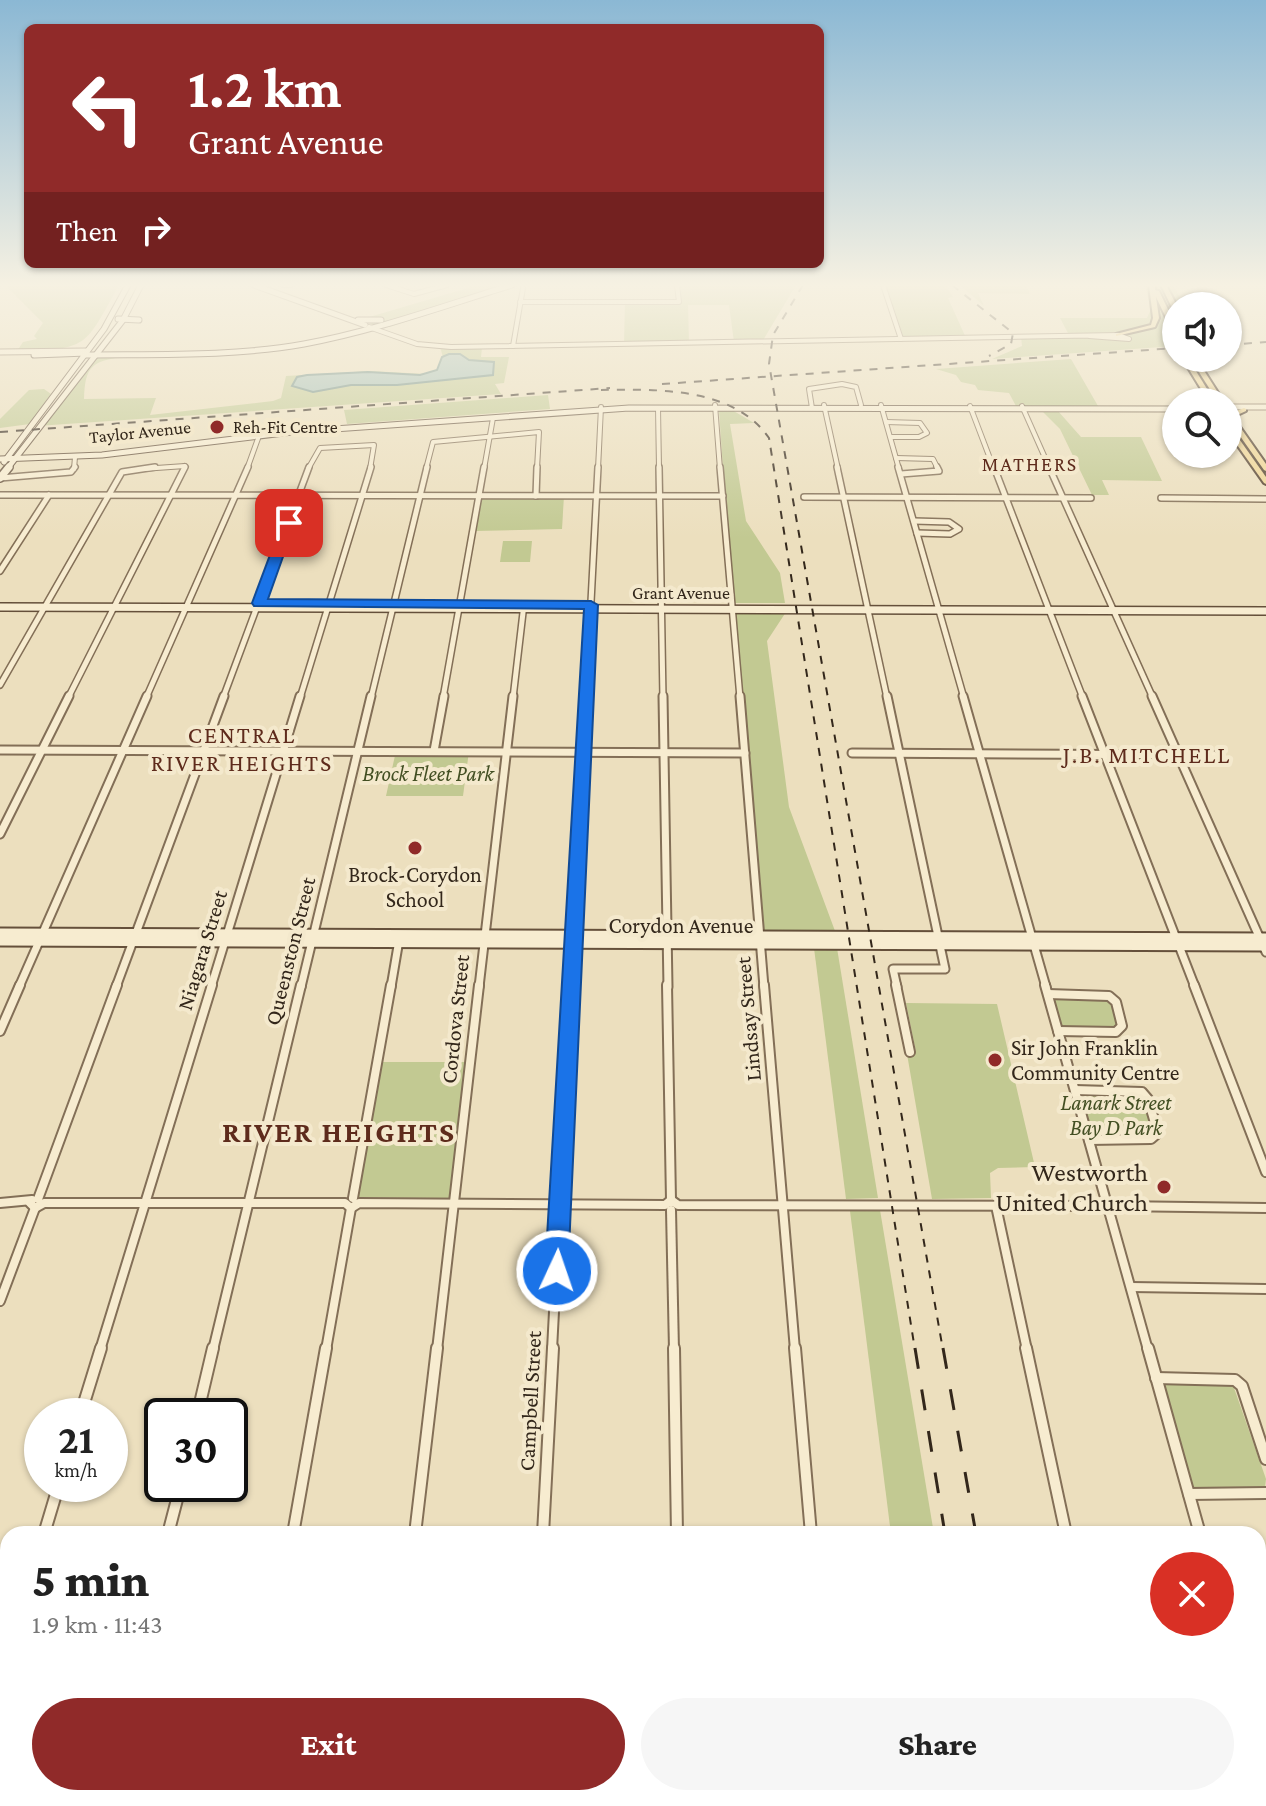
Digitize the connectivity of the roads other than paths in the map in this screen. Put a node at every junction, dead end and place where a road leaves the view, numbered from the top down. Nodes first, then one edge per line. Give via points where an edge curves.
1 (72, 369) edge
2 (83, 369) edge
3 (1196, 372) edge
4 (1209, 388) edge
5 (861, 405) junction
6 (715, 406) junction
7 (812, 407) junction
8 (825, 407) junction
9 (882, 407) junction
10 (970, 407) junction
11 (1023, 407) junction
12 (601, 408) junction
13 (658, 408) junction
14 (1162, 408) edge
15 (1243, 408) edge
16 (1266, 408) edge
17 (493, 418) junction
18 (886, 422) junction
19 (379, 423) junction
20 (368, 427) junction
21 (260, 434) junction
22 (1242, 434) edge
23 (490, 435) junction
24 (891, 437) junction
25 (1242, 447) edge
26 (24, 448) junction
27 (52, 454) junction
28 (75, 457) junction
29 (896, 458) junction
30 (32, 459) junction
31 (5, 461) edge
32 (1266, 469) edge
33 (901, 474) junction
34 (0, 478) edge
35 (1266, 482) edge
36 (0, 495) edge
37 (49, 495) junction
38 (110, 495) junction
39 (173, 495) junction
40 (236, 495) junction
41 (299, 495) junction
42 (362, 495) junction
43 (421, 495) junction
44 (480, 495) junction
45 (536, 496) junction
46 (597, 496) junction
47 (723, 496) junction
48 (659, 497) junction
49 (804, 497) dead end
50 (844, 497) junction
51 (908, 497) junction
52 (1005, 498) junction
53 (1063, 498) junction
54 (1091, 498) dead end
55 (1161, 498) dead end
56 (1266, 499) edge
57 (914, 521) junction
58 (917, 533) junction
59 (0, 571) edge
60 (0, 605) edge
61 (46, 605) junction
62 (116, 605) junction
63 (258, 605) junction
64 (188, 606) junction
65 (329, 606) junction
66 (394, 606) junction
67 (460, 606) junction
68 (523, 606) junction
69 (591, 607) junction
70 (662, 607) junction
71 (733, 607) junction
72 (868, 608) junction
73 (939, 608) junction
74 (1048, 609) junction
75 (1112, 609) junction
76 (1266, 609) edge
77 (0, 685) edge
78 (0, 750) edge
79 (43, 750) junction
80 (124, 751) junction
81 (204, 751) junction
82 (284, 751) junction
83 (359, 751) junction
84 (434, 751) junction
85 (507, 751) junction
86 (583, 752) junction
87 (664, 752) junction
88 (745, 753) junction
89 (852, 753) dead end
90 (899, 753) junction
91 (980, 754) junction
92 (1104, 754) junction
93 (1177, 755) junction
94 (1213, 755) dead end
95 (0, 834) edge
96 (0, 933) edge
97 (42, 937) junction
98 (135, 937) junction
99 (227, 937) junction
100 (313, 938) junction
101 (400, 938) junction
102 (485, 938) junction
103 (573, 939) junction
104 (667, 939) junction
105 (761, 939) junction
106 (939, 940) junction
107 (1033, 940) junction
108 (0, 941) edge
109 (1177, 941) junction
110 (1264, 944) edge
111 (1048, 994) junction
112 (0, 1031) edge
113 (1058, 1031) junction
114 (910, 1052) dead end
115 (1075, 1090) junction
116 (1089, 1140) junction
117 (1266, 1172) edge
118 (0, 1203) edge
119 (36, 1203) junction
120 (145, 1203) junction
121 (250, 1203) junction
122 (352, 1203) junction
123 (454, 1204) junction
124 (560, 1205) junction
125 (671, 1205) junction
126 (783, 1206) junction
127 (996, 1206) junction
128 (1108, 1206) junction
129 (1266, 1208) edge
130 (1131, 1287) junction
131 (1266, 1289) edge
132 (0, 1301) edge
133 (1156, 1378) junction
134 (85, 1398) edge
135 (201, 1398) edge
136 (1266, 1459) edge
137 (1266, 1493) edge
138 (1189, 1494) junction
139 (54, 1502) edge
140 (176, 1502) edge
141 (46, 1526) edge
142 (170, 1526) edge
143 (294, 1526) edge
144 (416, 1526) edge
145 (543, 1526) edge
146 (677, 1526) edge
147 (810, 1526) edge
148 (1064, 1526) edge
149 (1198, 1526) edge

1 - 31 main road
2 - 26 main road
3 - 4 main road
5 - 7 street via 856,387 848,384 809,389
5 - 8 main road, Taylor Avenue
5 - 9 main road, Taylor Avenue
6 - 7 main road, Taylor Avenue
6 - 12 main road, Taylor Avenue
6 - 13 main road, Taylor Avenue
6 - 47 street, Lindsay Street
7 - 8 main road, Taylor Avenue
8 - 9 main road, Taylor Avenue
8 - 50 street
9 - 10 main road, Taylor Avenue
9 - 18 street
10 - 11 main road, Taylor Avenue
10 - 52 street
11 - 14 main road, Taylor Avenue
11 - 53 street
12 - 13 main road, Taylor Avenue
12 - 17 main road, Taylor Avenue
12 - 19 main road, Taylor Avenue
12 - 46 street, Campbell Street
13 - 48 street
15 - 16 street
17 - 20 main road, Taylor Avenue
17 - 23 street
18 - 24 street
18 - 24 street via 920,423 927,433
19 - 20 street, Taylor Avenue
19 - 21 main road, Taylor Avenue
20 - 21 main road, Taylor Avenue
21 - 27 main road, Taylor Avenue
21 - 28 main road, Taylor Avenue
21 - 40 street
22 - 32 main road
23 - 43 street, Queenston Street via 435,440
23 - 44 street
23 - 45 street via 541,434
24 - 29 street
25 - 35 main road
26 - 27 main road
26 - 31 main road
27 - 31 main road, Taylor Avenue
28 - 30 main road, Taylor Avenue
28 - 34 street via 71,472
29 - 33 street
29 - 33 street via 933,459 939,471
30 - 31 main road
30 - 31 main road, Taylor Avenue
31 - 34 main road
33 - 51 street
36 - 37 street
37 - 38 street
37 - 59 street
38 - 39 street
38 - 39 street via 124,471 184,465
38 - 61 street
39 - 40 street
39 - 62 street
40 - 41 street
40 - 64 street
41 - 42 street
41 - 42 street, Niagara Street via 317,449 374,445
41 - 63 street
42 - 43 street
42 - 65 street, Niagara Street
43 - 44 street
43 - 66 street, Queenston Street
44 - 45 street
44 - 67 street
45 - 46 street
46 - 48 street
46 - 69 street, Campbell Street
47 - 48 street
47 - 71 street, Lindsay Street
48 - 70 street
49 - 50 street
50 - 51 street
50 - 72 street
51 - 52 street
51 - 57 street
52 - 53 street
52 - 74 street
53 - 54 street
53 - 75 street
55 - 56 street
57 - 58 street
57 - 58 street via 949,522 959,529
58 - 73 street
60 - 61 main road, Grant Avenue
61 - 62 main road, Grant Avenue
61 - 77 street
62 - 64 main road, Grant Avenue
62 - 79 street
63 - 64 main road, Grant Avenue
63 - 65 main road, Grant Avenue
63 - 81 street
64 - 80 street
65 - 66 main road, Grant Avenue
65 - 82 street, Niagara Street
66 - 67 main road, Grant Avenue
66 - 83 street, Queenston Street
67 - 68 main road, Grant Avenue
67 - 84 street
68 - 69 main road, Grant Avenue
68 - 85 street, Cordova Street
69 - 70 main road, Grant Avenue
69 - 86 street, Campbell Street
70 - 71 main road, Grant Avenue
70 - 87 street
71 - 72 main road, Grant Avenue
71 - 88 street, Lindsay Street
72 - 73 main road, Grant Avenue
72 - 90 street
73 - 74 main road, Grant Avenue
73 - 91 street
74 - 75 main road, Grant Avenue
74 - 92 street
75 - 76 main road, Grant Avenue
75 - 93 street
78 - 79 street
79 - 80 street
79 - 95 street
80 - 81 street
80 - 97 street
81 - 82 street
81 - 98 street
82 - 83 street
82 - 99 street, Niagara Street
83 - 84 street
83 - 100 street, Queenston Street
84 - 85 street
85 - 86 street
85 - 102 street, Cordova Street
86 - 87 street
86 - 103 street, Campbell Street
87 - 88 street
87 - 104 street
88 - 105 street, Lindsay Street
89 - 90 street
90 - 91 street
90 - 106 street
91 - 92 street
91 - 107 street
92 - 93 street
92 - 109 street
93 - 94 street
93 - 110 street
96 - 97 main road, Corydon Avenue
97 - 98 main road, Corydon Avenue
97 - 108 main road, Corydon Avenue
97 - 112 street
98 - 99 main road, Corydon Avenue
98 - 119 street
99 - 100 main road, Corydon Avenue
99 - 120 street, Niagara Street
100 - 101 main road, Corydon Avenue
100 - 121 street, Queenston Street
101 - 102 main road, Corydon Avenue
101 - 122 street
102 - 103 main road, Corydon Avenue
102 - 123 street, Cordova Street
103 - 104 main road, Corydon Avenue
103 - 124 street, Campbell Street
104 - 105 main road, Corydon Avenue
104 - 125 street
105 - 106 main road, Corydon Avenue
105 - 126 street, Lindsay Street
106 - 107 main road, Corydon Avenue
106 - 114 street via 945,969 893,969
107 - 109 main road, Corydon Avenue
107 - 111 street
109 - 110 main road, Corydon Avenue
109 - 117 street
111 - 113 street
111 - 113 street via 1113,998 1122,1026 1116,1032
113 - 115 street
115 - 116 street
115 - 116 street via 1142,1092 1158,1133 1151,1139
116 - 128 street
118 - 119 street
119 - 120 street
119 - 132 street
120 - 121 street
120 - 134 street, Niagara Street
121 - 122 street
121 - 135 street, Queenston Street
122 - 123 street
122 - 143 street
123 - 124 street
123 - 144 street, Cordova Street
124 - 125 street
124 - 145 street, Campbell Street
125 - 126 street
125 - 146 street
126 - 127 street
126 - 147 street, Lindsay Street
127 - 128 street
127 - 148 street
128 - 129 street
128 - 130 street
130 - 131 street
130 - 133 street
133 - 136 street via 1235,1380 1242,1386
133 - 138 street
137 - 138 street
138 - 149 street
139 - 141 street
140 - 142 street

